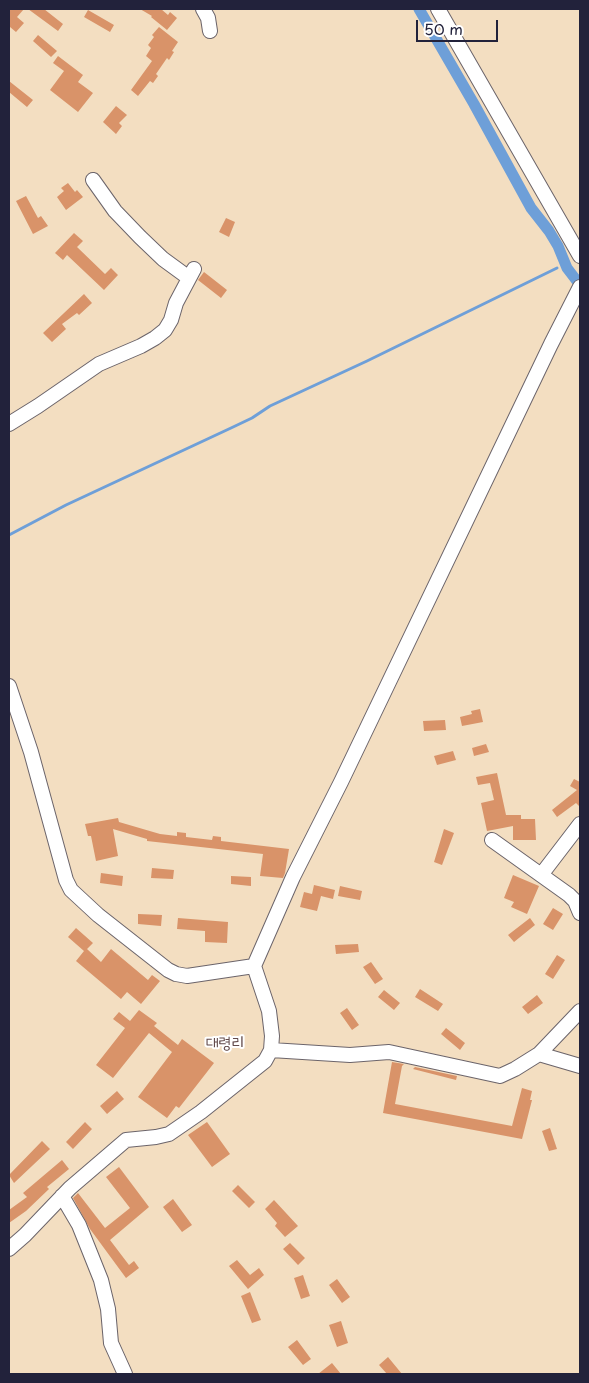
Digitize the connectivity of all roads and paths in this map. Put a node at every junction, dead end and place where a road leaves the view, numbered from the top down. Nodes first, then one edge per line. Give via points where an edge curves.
1 (204, 9) edge
2 (438, 9) edge
3 (210, 32) dead end
4 (93, 180) dead end
5 (580, 256) edge
6 (579, 290) edge
7 (9, 424) edge
8 (9, 686) edge
9 (580, 824) edge
10 (492, 840) dead end
11 (541, 875) junction
12 (580, 913) edge
13 (254, 966) junction
14 (580, 1011) edge
15 (271, 1050) junction
16 (538, 1054) junction
17 (580, 1066) edge
18 (62, 1196) junction
19 (9, 1249) edge
20 (125, 1374) edge

1 - 3 street
2 - 5 street
4 - 7 street via 115,211 140,237 163,259 191,274 166,330 141,346 99,364
6 - 13 street via 293,877
8 - 13 street via 71,890 98,915 176,974 187,976
9 - 11 street
10 - 11 street
11 - 12 street via 575,901
13 - 15 street via 269,1011
14 - 16 street
15 - 16 street via 350,1055 389,1052 500,1076
15 - 18 street via 265,1061 201,1112 169,1134 126,1140
16 - 17 street
18 - 19 street
18 - 20 street via 79,1225 102,1280 111,1343

